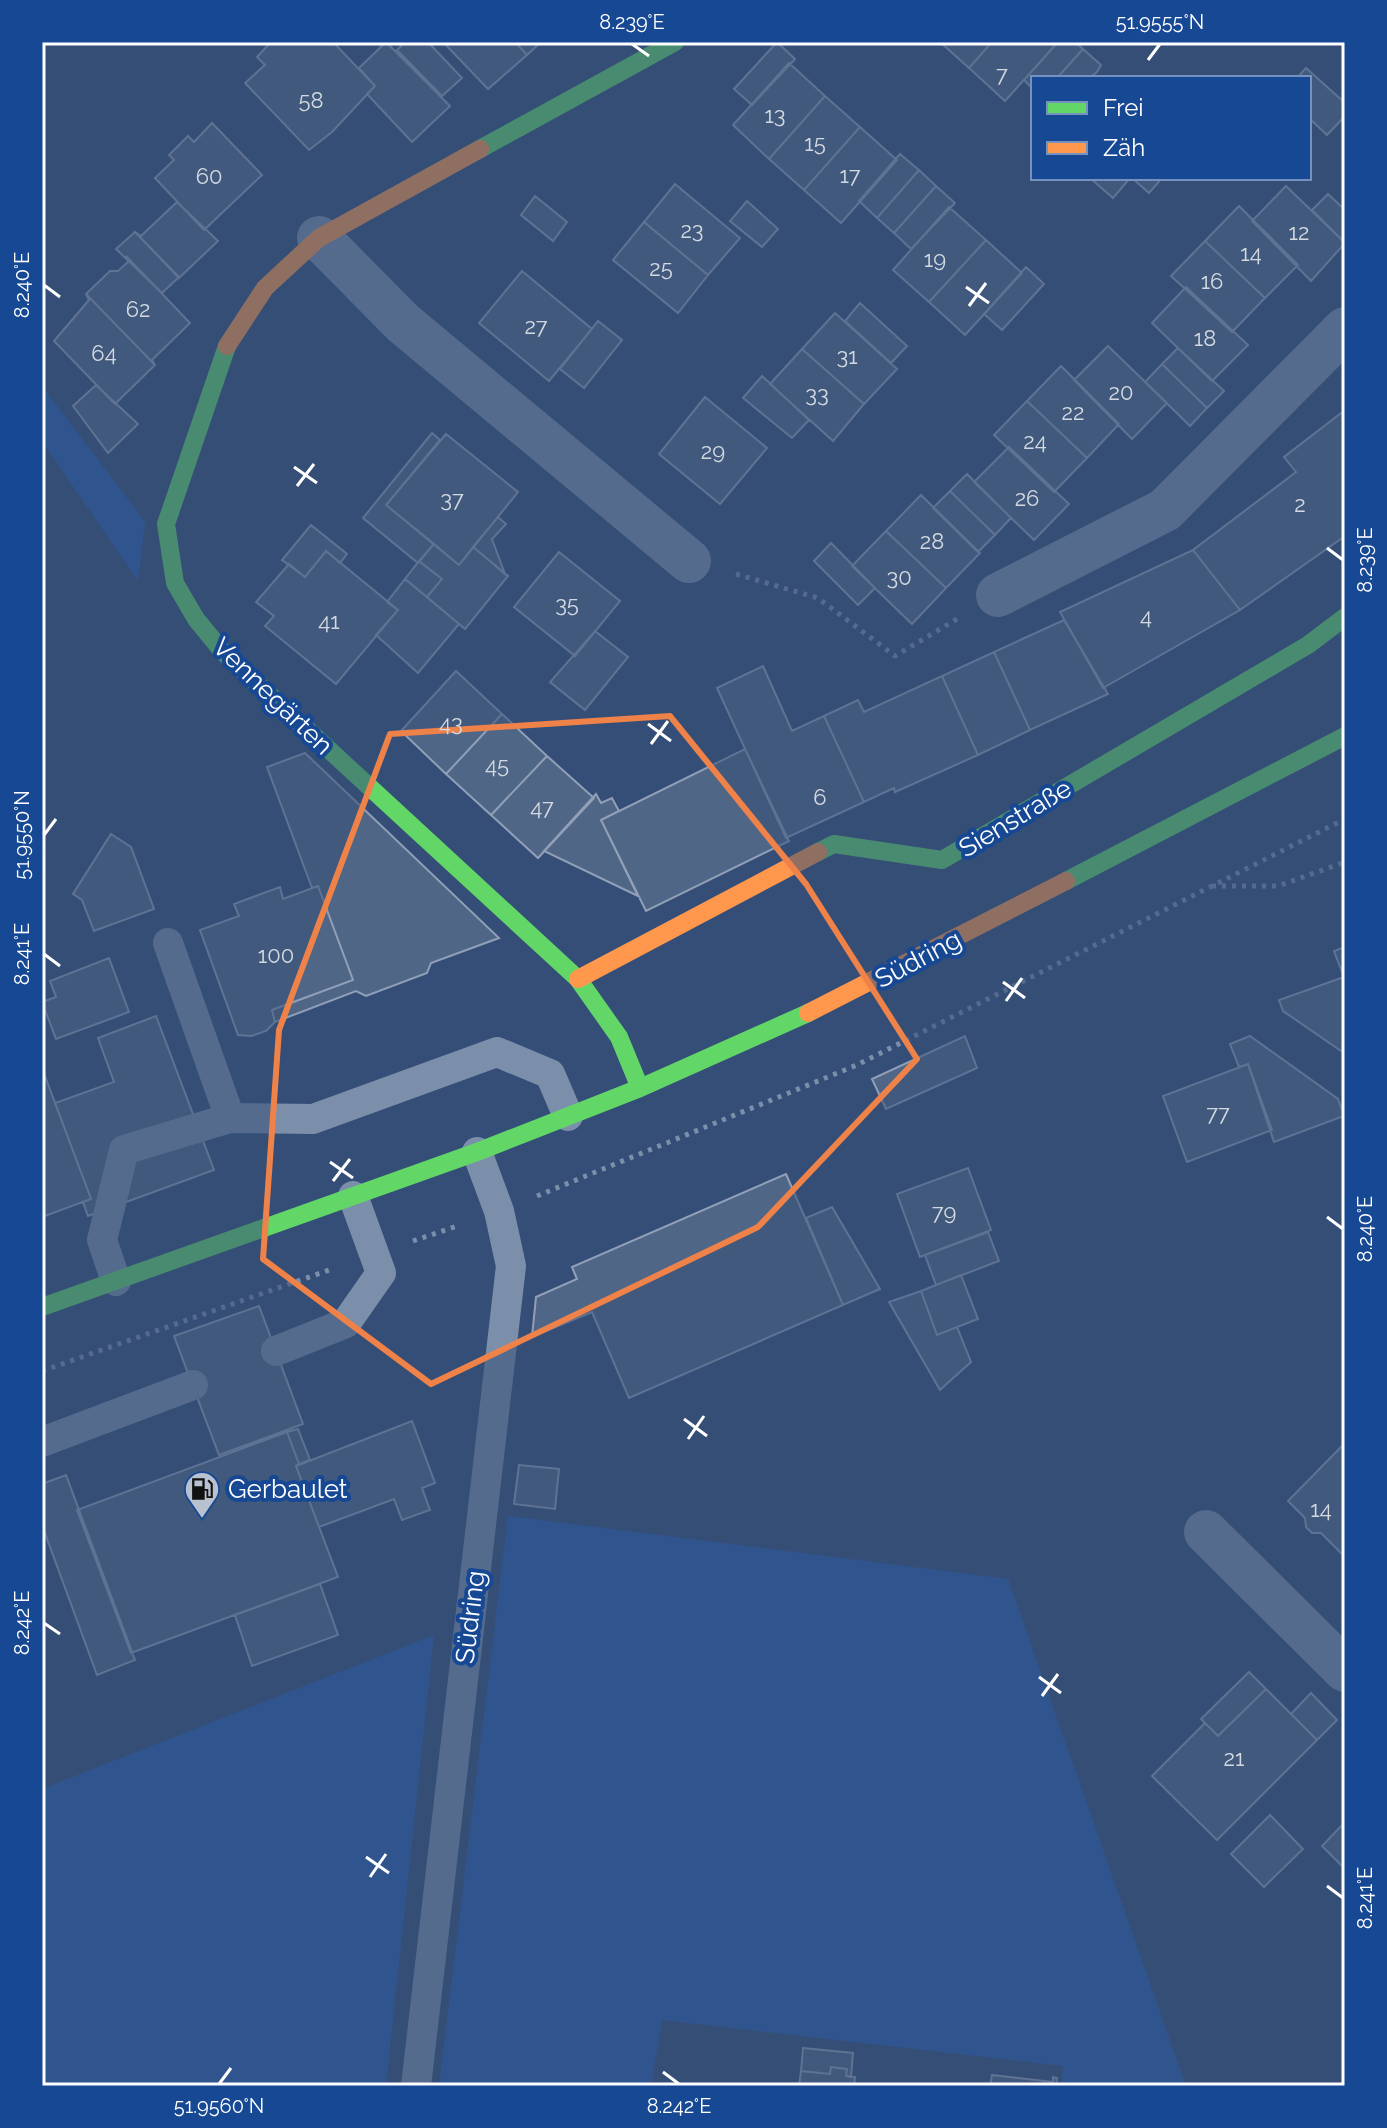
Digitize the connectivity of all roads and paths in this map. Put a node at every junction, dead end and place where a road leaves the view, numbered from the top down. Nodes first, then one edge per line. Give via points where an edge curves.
1 (674, 42) edge
2 (319, 238) junction
3 (1345, 329) edge
4 (689, 561) joint
5 (998, 595) joint
6 (1345, 617) edge
7 (1345, 736) edge
8 (1345, 819) edge
9 (1345, 862) edge
10 (1211, 886) junction
11 (168, 943) dead end
12 (578, 979) junction
13 (640, 1088) junction
14 (568, 1116) junction
15 (230, 1118) junction
16 (477, 1152) junction
17 (353, 1196) junction
18 (499, 1211) junction
19 (375, 1254) junction
20 (116, 1281) junction
21 (42, 1307) edge
22 (276, 1351) dead end
23 (42, 1371) edge
24 (193, 1385) dead end
25 (42, 1442) edge
26 (1206, 1532) dead end
27 (1345, 1670) edge
28 (416, 2086) edge

1 - 2 street, Vennegärten
2 - 4 street via 403,323
2 - 12 street, Vennegärten via 265,288 230,337 166,524 175,583 223,652
3 - 5 street via 1165,510
4 - 5 path via 818,598 895,656
6 - 12 street, Sienstraße via 1308,645 942,860 834,844
7 - 13 street, Südring via 840,999
8 - 10 path
9 - 10 path via 1278,886
10 - 18 path via 857,1065
11 - 15 lane
12 - 13 street, Vennegärten via 619,1037
13 - 14 street, Südring
14 - 15 lane via 550,1074 497,1052 313,1119
14 - 16 street, Südring
15 - 20 lane via 124,1150 102,1240
16 - 17 street, Südring
16 - 18 lane, Südring
17 - 19 lane
17 - 20 street, Südring
18 - 19 path
18 - 28 lane, Südring via 511,1266
19 - 22 lane via 381,1273 346,1323
19 - 23 path
20 - 21 street, Südring
24 - 25 lane
26 - 27 street

